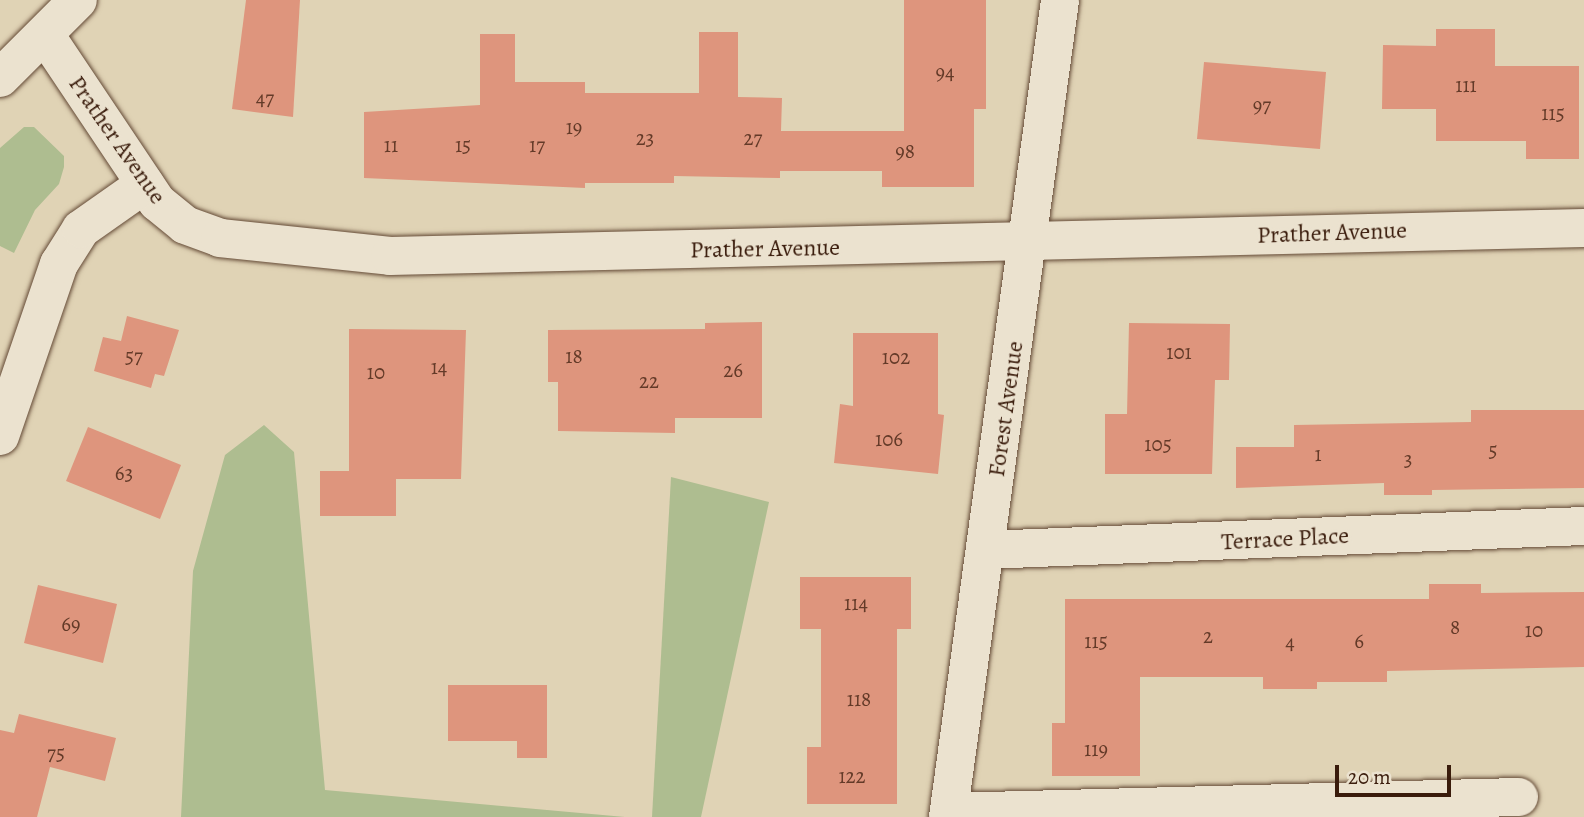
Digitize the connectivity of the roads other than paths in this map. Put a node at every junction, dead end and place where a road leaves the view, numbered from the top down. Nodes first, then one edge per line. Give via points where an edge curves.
1 (78, 0) edge
2 (1060, 0) edge
3 (46, 36) junction
4 (0, 78) edge
5 (145, 184) junction
6 (1584, 228) edge
7 (1028, 244) junction
8 (0, 436) edge
9 (1584, 526) edge
10 (986, 550) junction
11 (1519, 797) dead end
12 (948, 814) edge

1 - 3 street
2 - 7 street, Forest Avenue
3 - 4 street
3 - 5 street, Prather Avenue
5 - 7 street, Prather Avenue via 185,225 220,239 390,256
5 - 8 street via 81,229 59,264
6 - 7 street, Prather Avenue
7 - 10 street, Forest Avenue
9 - 10 street, Terrace Place
10 - 12 street, Forest Avenue
11 - 12 street

